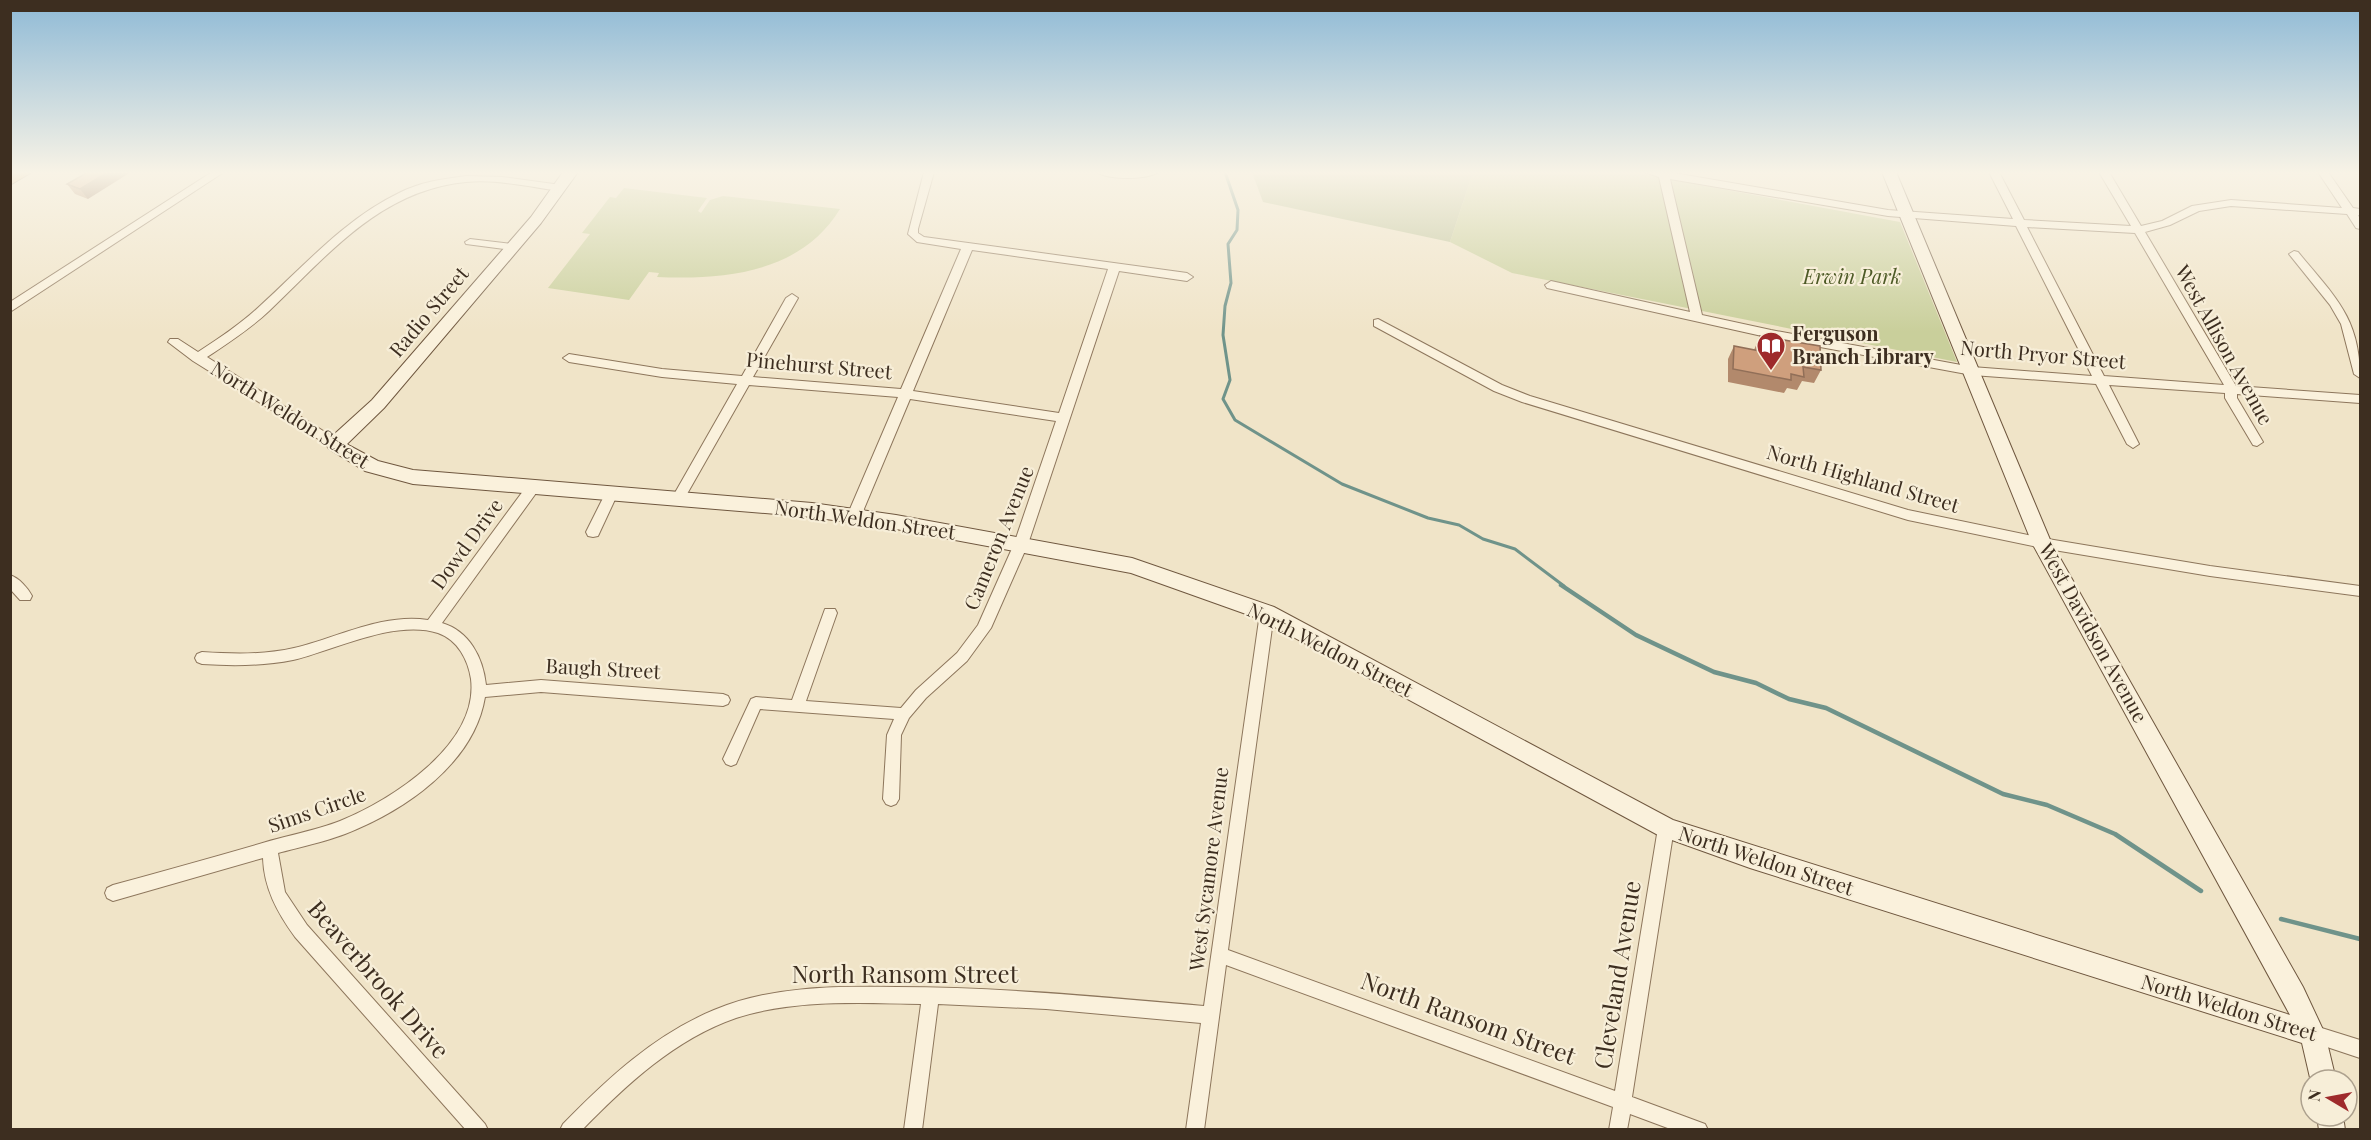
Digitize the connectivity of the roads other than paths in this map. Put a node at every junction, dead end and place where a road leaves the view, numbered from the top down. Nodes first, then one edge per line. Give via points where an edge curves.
1 (137, 225) edge
2 (351, 225) edge
3 (530, 225) edge
4 (912, 225) edge
5 (1677, 225) edge
6 (1911, 225) edge
7 (2021, 225) edge
8 (2044, 225) edge
9 (2135, 225) edge
10 (2157, 225) edge
11 (2138, 230) junction
12 (470, 242) dead end
13 (968, 246) junction
14 (512, 247) junction
15 (2294, 254) dead end
16 (1114, 268) junction
17 (1186, 277) dead end
18 (1551, 285) dead end
19 (792, 298) dead end
20 (10, 308) edge
21 (1697, 318) junction
22 (1378, 323) dead end
23 (174, 342) dead end
24 (197, 357) junction
25 (569, 358) dead end
26 (1972, 370) junction
27 (2361, 374) edge
28 (746, 378) junction
29 (2100, 379) junction
30 (2232, 389) junction
31 (906, 394) junction
32 (2361, 399) edge
33 (1065, 418) junction
34 (2257, 442) dead end
35 (335, 444) junction
36 (2133, 444) dead end
37 (534, 486) junction
38 (612, 493) junction
39 (678, 498) junction
40 (854, 516) junction
41 (593, 532) dead end
42 (2042, 543) junction
43 (1021, 544) junction
44 (10, 580) edge
45 (2361, 591) edge
46 (25, 596) dead end
47 (830, 613) dead end
48 (1267, 613) junction
49 (432, 625) junction
50 (202, 658) dead end
51 (481, 691) junction
52 (723, 700) dead end
53 (798, 706) junction
54 (904, 714) junction
55 (731, 759) dead end
56 (891, 799) dead end
57 (1665, 828) junction
58 (270, 848) junction
59 (113, 893) dead end
60 (1220, 955) junction
61 (932, 995) junction
62 (1210, 1015) junction
63 (2312, 1034) junction
64 (2361, 1049) edge
65 (2320, 1068) edge
66 (1622, 1101) junction
67 (479, 1130) edge
68 (569, 1130) edge
69 (913, 1130) edge
70 (1195, 1130) edge
71 (1618, 1130) edge
72 (1699, 1130) edge

1 - 20 street
2 - 24 street via 243,327
3 - 14 street, Radio Street
4 - 13 street via 913,234 921,240
5 - 21 street
6 - 26 street, West Davidson Avenue
7 - 29 street
8 - 11 street
9 - 11 street, West Allison Avenue
10 - 11 street
11 - 30 street, West Allison Avenue
12 - 14 street
13 - 16 street
13 - 31 street
14 - 35 street, Radio Street via 378,404
15 - 27 street via 2347,324
16 - 17 street
16 - 33 street, Cameron Avenue
18 - 21 street, North Pryor Street
19 - 28 street
21 - 26 street, North Pryor Street
22 - 42 street, North Highland Street via 1498,388 1526,399 1876,506
23 - 24 street, North Weldon Street
24 - 35 street, North Weldon Street
25 - 28 street, Pinehurst Street via 662,373
26 - 29 street, North Pryor Street
26 - 42 street, West Davidson Avenue
28 - 31 street, Pinehurst Street
28 - 39 street
29 - 30 street, North Pryor Street
29 - 36 street
30 - 32 street, North Pryor Street
30 - 34 street, West Allison Avenue via 2230,398
31 - 33 street, Pinehurst Street
31 - 40 street
33 - 43 street, Cameron Avenue
35 - 37 street, North Weldon Street via 366,465 395,474
37 - 38 street, North Weldon Street
37 - 49 street, Dowd Drive
38 - 39 street, North Weldon Street
38 - 41 street
39 - 40 street, North Weldon Street
40 - 43 street, North Weldon Street
42 - 45 street, North Highland Street
42 - 63 street, West Davidson Avenue
43 - 48 street, North Weldon Street via 1132,566
43 - 54 street, Cameron Avenue via 978,636
44 - 46 street
47 - 53 street
48 - 57 street, North Weldon Street
48 - 60 street, West Sycamore Avenue
49 - 50 street via 379,628 267,658
49 - 51 street via 456,636 471,654
51 - 52 street, Baugh Street via 541,686
51 - 58 street, Sims Circle via 463,735 445,761 403,796 341,828
53 - 54 street
53 - 55 street via 756,703
54 - 56 street, Cameron Avenue via 892,745
57 - 63 street, North Weldon Street
57 - 66 street, Cleveland Avenue
58 - 59 street, Sims Circle
58 - 67 street, Beaverbrook Drive via 271,876 279,902
60 - 62 street, West Sycamore Avenue
60 - 66 street, North Ransom Street
61 - 62 street, North Ransom Street via 997,996
61 - 68 street, North Ransom Street via 792,998 734,1011 694,1028 647,1059
61 - 69 street
62 - 70 street, West Sycamore Avenue
63 - 64 street, North Weldon Street
63 - 65 street, West Davidson Avenue
66 - 71 street, Cleveland Avenue
66 - 72 street, North Ransom Street

